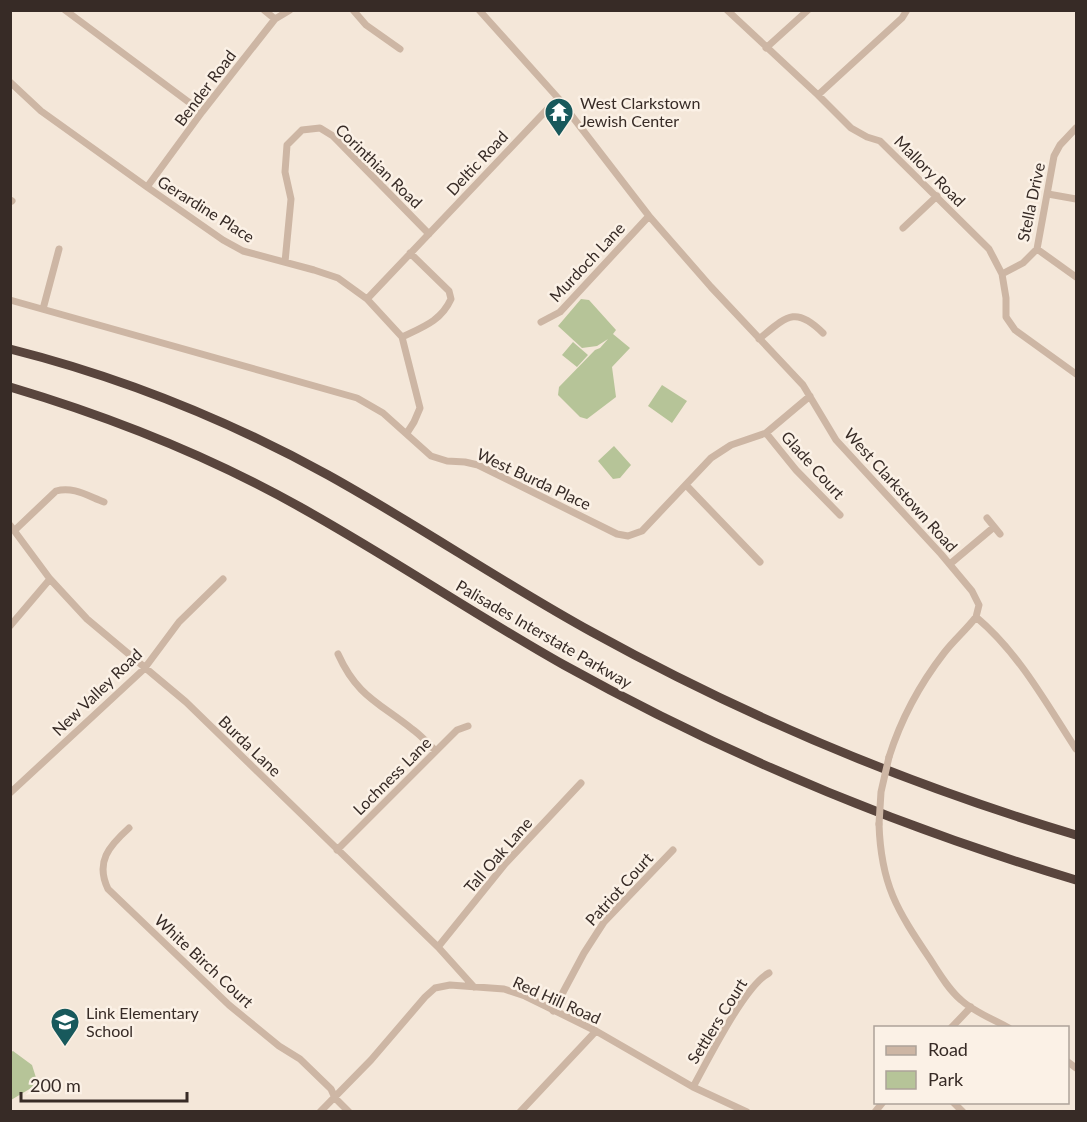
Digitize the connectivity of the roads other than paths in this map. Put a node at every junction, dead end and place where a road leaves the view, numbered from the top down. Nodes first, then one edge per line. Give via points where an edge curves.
1 (65, 10) edge
2 (264, 10) edge
3 (290, 10) edge
4 (353, 10) edge
5 (479, 10) edge
6 (727, 10) edge
7 (808, 10) edge
8 (907, 10) edge
9 (275, 19) junction
10 (766, 48) junction
11 (400, 49) dead end
12 (10, 81) edge
13 (818, 95) junction
14 (558, 98) junction
15 (202, 112) junction
16 (1077, 128) edge
17 (147, 187) junction
18 (1048, 194) junction
19 (937, 196) junction
20 (1077, 199) edge
21 (649, 216) junction
22 (903, 228) dead end
23 (429, 234) junction
24 (59, 249) dead end
25 (1036, 249) junction
26 (410, 253) junction
27 (285, 262) junction
28 (1002, 274) junction
29 (1077, 277) edge
30 (367, 299) junction
31 (10, 300) edge
32 (43, 309) junction
33 (541, 322) dead end
34 (823, 333) dead end
35 (402, 337) junction
36 (759, 339) junction
37 (10, 349) edge
38 (1077, 374) edge
39 (10, 387) edge
40 (810, 396) junction
41 (406, 433) junction
42 (766, 433) junction
43 (686, 485) junction
44 (104, 502) dead end
45 (840, 515) dead end
46 (987, 518) dead end
47 (994, 527) junction
48 (13, 528) edge
49 (1000, 534) dead end
50 (760, 562) dead end
51 (950, 564) junction
52 (50, 579) junction
53 (223, 579) dead end
54 (976, 617) junction
55 (10, 626) edge
56 (338, 654) dead end
57 (144, 669) junction
58 (468, 726) dead end
59 (1077, 750) edge
60 (436, 751) junction
61 (581, 783) dead end
62 (10, 793) edge
63 (129, 828) dead end
64 (1077, 835) edge
65 (337, 850) junction
66 (673, 850) dead end
67 (1077, 880) edge
68 (438, 947) junction
69 (769, 973) dead end
70 (474, 987) junction
71 (971, 1007) junction
72 (553, 1011) junction
73 (953, 1026) edge
74 (1005, 1026) edge
75 (596, 1031) junction
76 (693, 1087) junction
77 (335, 1098) junction
78 (320, 1112) edge
79 (349, 1112) edge
80 (520, 1112) edge
81 (747, 1112) edge

1 - 15 street
2 - 9 street
3 - 9 street, Bender Road
4 - 11 street via 366,26
5 - 14 street, West Clarkstown Road
6 - 10 street, Mallory Road
7 - 10 street
8 - 13 street
9 - 15 street, Bender Road
10 - 13 street, Mallory Road
12 - 17 street, Gerardine Place via 41,111
13 - 19 street, Mallory Road via 851,128 880,141
14 - 21 street, West Clarkstown Road
14 - 23 street, Deltic Road
15 - 17 street, Bender Road
16 - 18 street, Stella Drive via 1054,156
17 - 27 street, Gerardine Place via 243,251
18 - 20 street
18 - 25 street, Stella Drive
19 - 22 street
19 - 28 street, Mallory Road via 989,249
21 - 33 street, Murdoch Lane via 560,312
21 - 36 street, West Clarkstown Road
23 - 26 street, Deltic Road
23 - 27 street, Corinthian Road via 333,136 320,128 302,130 287,145 285,172 291,199
24 - 32 street
25 - 28 street, Stella Drive via 1023,263
25 - 29 street
26 - 30 street, Deltic Road
26 - 35 street via 449,291 451,299 432,323
27 - 30 street, Gerardine Place via 338,278
28 - 38 street, Mallory Road via 1006,317 1015,330
30 - 35 street, Gerardine Place
31 - 32 street, West Burda Place
32 - 41 street, West Burda Place via 357,398 383,412
34 - 36 street via 806,318 789,317
35 - 41 street, Gerardine Place via 420,408
36 - 40 street, West Clarkstown Road
37 - 64 highway, Palisades Interstate Parkway via 161,397 274,447 568,619 744,709 917,782
39 - 67 highway, Palisades Interstate Parkway via 124,426 263,487 549,656 735,751 907,824
40 - 42 street, West Burda Place
40 - 51 street, West Clarkstown Road via 836,440
41 - 43 street, West Burda Place via 431,456 478,465 617,534 628,536 642,531
42 - 43 street, West Burda Place via 720,450
42 - 45 street, Glade Court
43 - 50 street
44 - 48 street via 73,490 56,491
46 - 47 street
47 - 49 street
47 - 51 street
48 - 52 street, Burda Lane
51 - 54 street, West Clarkstown Road via 978,600
52 - 55 street
52 - 57 street, Burda Lane via 87,619
53 - 57 street, New Valley Road via 179,622
54 - 59 street via 1013,655
54 - 71 street, bridge via 923,683 903,722 889,757 879,824 884,875 895,904 946,983
56 - 60 street via 345,670 375,704 414,730
57 - 62 street, New Valley Road
57 - 65 street, Burda Lane via 186,702
58 - 60 street, Lochness Lane via 457,730
60 - 65 street, Lochness Lane
61 - 68 street, Tall Oak Lane via 505,864
63 - 77 street, White Birch Court via 103,860 108,889 229,1005 300,1059 331,1089
65 - 68 street, Burda Lane
66 - 72 street, Patriot Court via 604,922
68 - 70 street, Burda Lane
69 - 76 street, Settlers Court via 761,977 740,1004
70 - 72 street, Red Hill Road via 504,989
70 - 77 street, Red Hill Road via 450,984 435,988
71 - 73 street
71 - 74 street
72 - 75 street, Red Hill Road
75 - 76 street, Red Hill Road
75 - 80 street
76 - 81 street, Red Hill Road
77 - 78 street, Red Hill Road
77 - 79 street, White Birch Court

